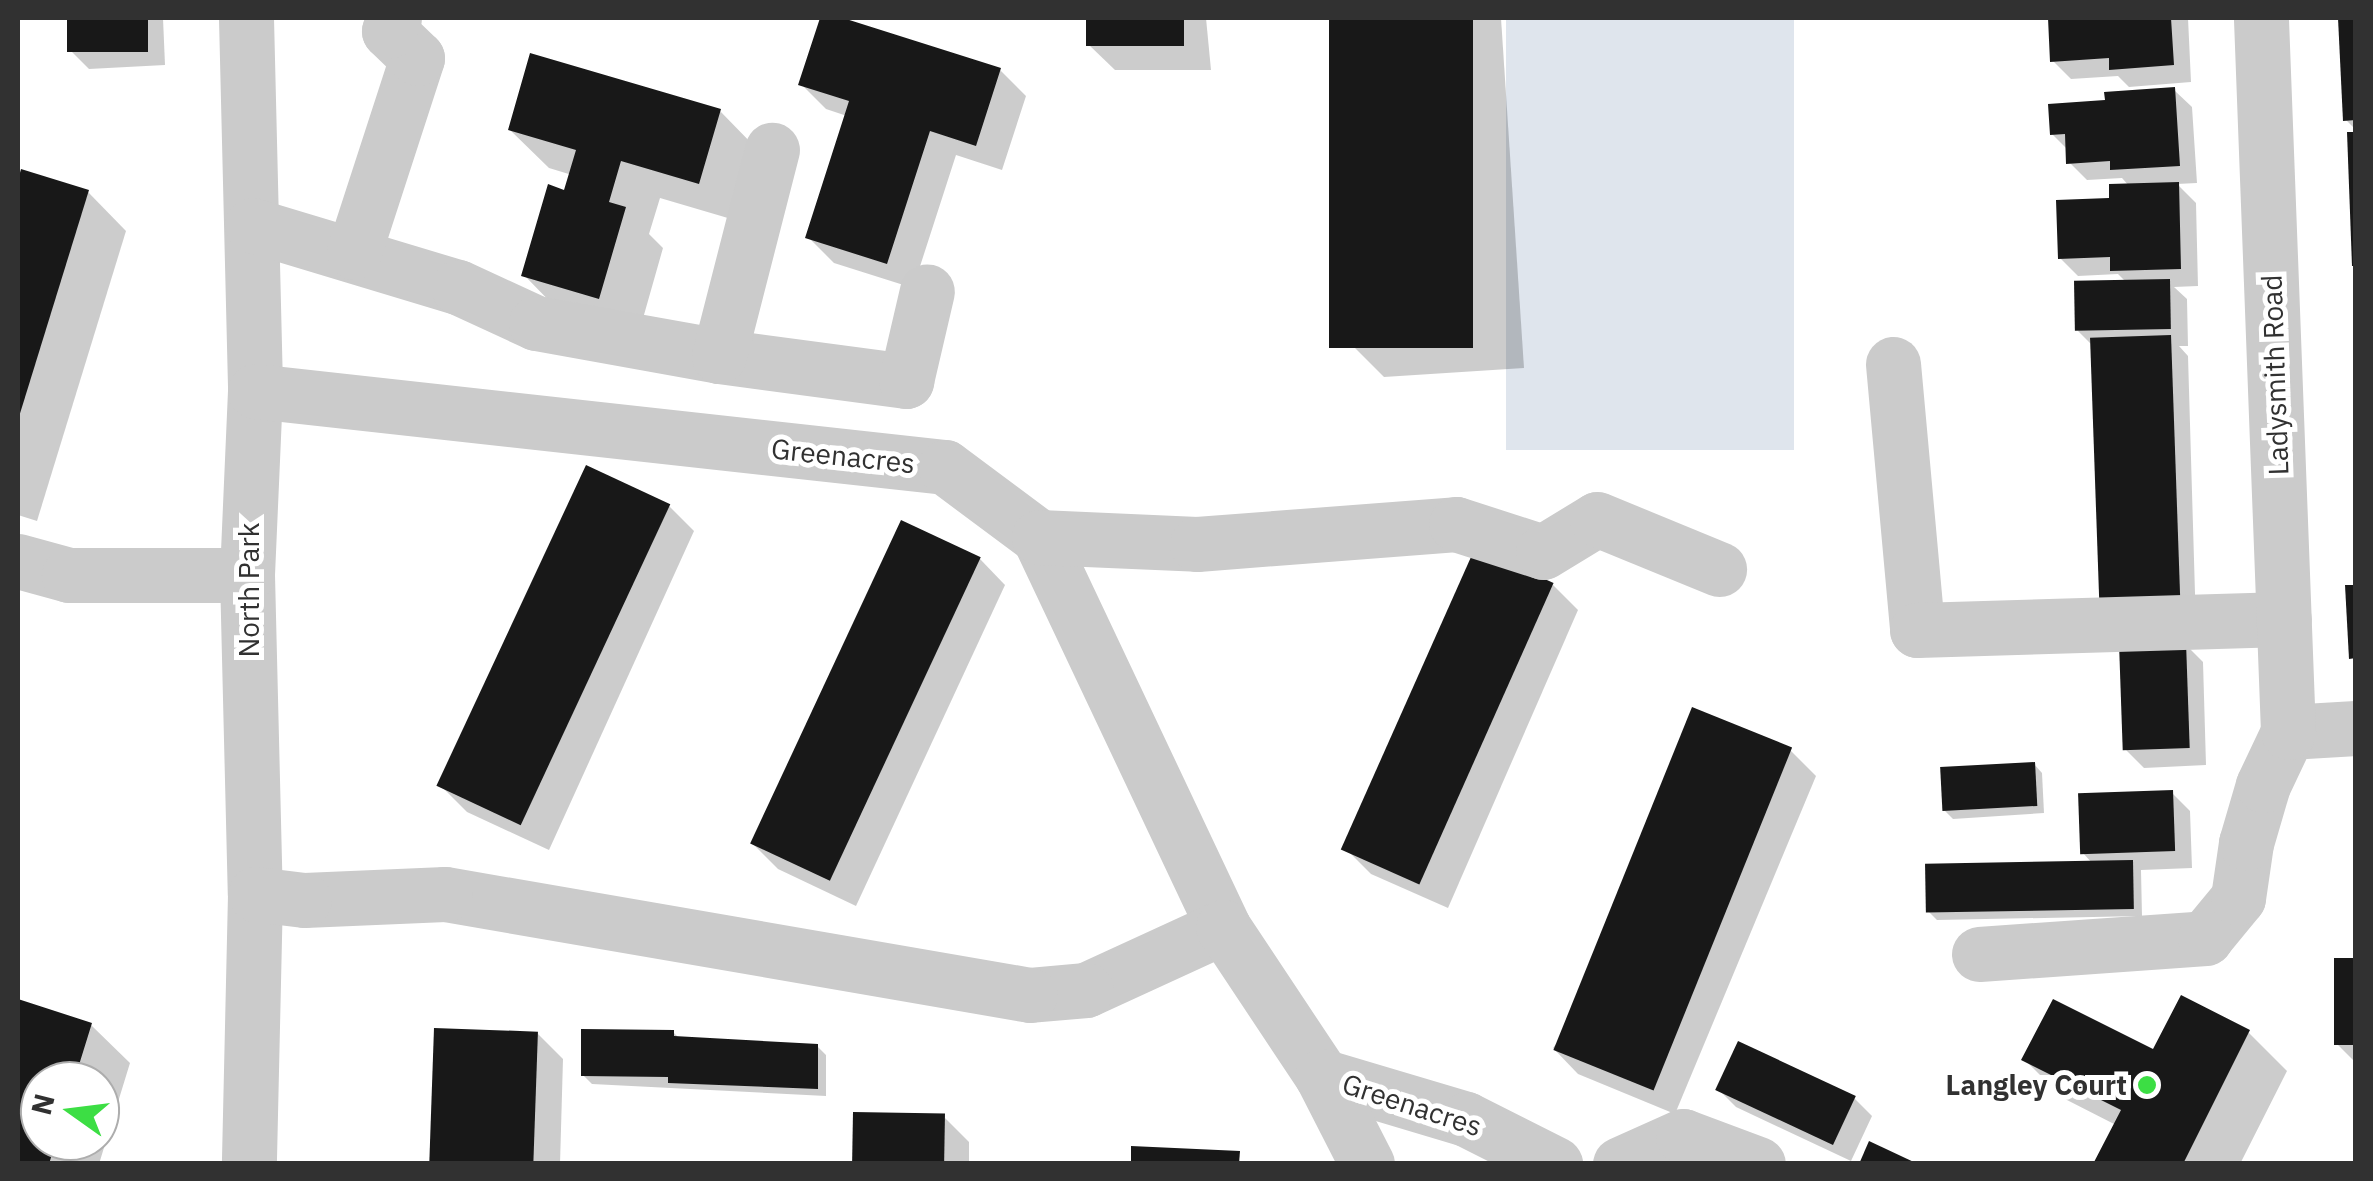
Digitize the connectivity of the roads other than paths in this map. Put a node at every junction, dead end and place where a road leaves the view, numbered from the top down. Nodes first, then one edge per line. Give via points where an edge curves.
1 (246, 18) edge
2 (394, 18) edge
3 (2261, 18) edge
4 (772, 150) dead end
5 (252, 225) junction
6 (354, 252) junction
7 (926, 292) dead end
8 (719, 356) junction
9 (1893, 364) dead end
10 (255, 391) junction
11 (1039, 536) junction
12 (18, 561) edge
13 (1719, 569) dead end
14 (247, 574) junction
15 (2284, 618) junction
16 (2356, 728) edge
17 (2288, 732) junction
18 (255, 894) junction
19 (1223, 927) junction
20 (1979, 954) dead end
21 (1322, 1076) junction
22 (249, 1164) edge
23 (1367, 1164) edge
24 (1555, 1164) edge
25 (1620, 1164) edge
26 (1758, 1164) edge

1 - 5 street, North Park
2 - 6 street via 390,30 417,58
3 - 15 street, Ladysmith Road
4 - 8 street
5 - 6 street
5 - 10 street, North Park
6 - 8 street via 458,287 536,324
7 - 8 street via 906,381
9 - 15 street via 1918,630
10 - 11 street, Greenacres via 945,467
10 - 14 street, North Park
11 - 13 street via 1198,544 1456,524 1543,552 1597,520
11 - 19 street, Greenacres
12 - 14 street via 70,575
14 - 18 street, North Park
15 - 17 street, Ladysmith Road
16 - 17 street
17 - 20 street via 2259,800 2238,898 2205,938
18 - 19 street via 304,900 445,894 1030,995 1086,990
18 - 22 street, North Park
19 - 21 street, Greenacres
21 - 23 street, Greenacres
21 - 24 street, Greenacres via 1466,1119
25 - 26 street via 1682,1136

